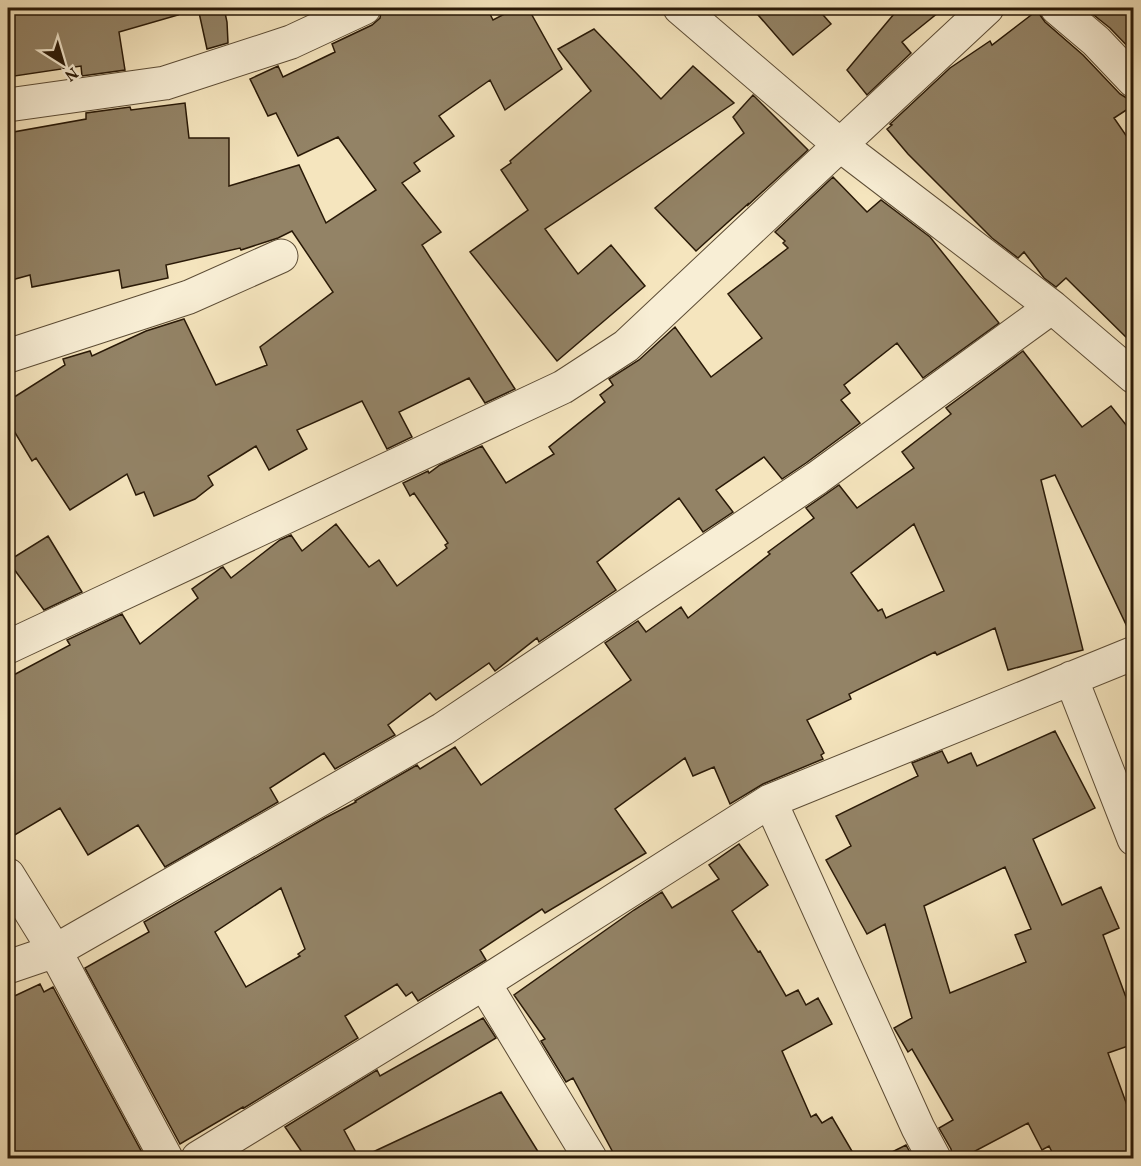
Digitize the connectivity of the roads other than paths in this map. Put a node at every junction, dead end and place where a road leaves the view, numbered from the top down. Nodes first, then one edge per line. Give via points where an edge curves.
1 (364, 8) edge
2 (680, 8) edge
3 (987, 8) edge
4 (1057, 8) edge
5 (1134, 81) edge
6 (8, 105) edge
7 (840, 145) junction
8 (281, 256) dead end
9 (1052, 307) junction
10 (8, 356) edge
11 (1134, 377) edge
12 (8, 647) edge
13 (1134, 652) edge
14 (1071, 678) junction
15 (770, 801) junction
16 (1134, 839) edge
17 (8, 875) edge
18 (55, 951) junction
19 (8, 968) edge
20 (484, 982) junction
21 (166, 1158) edge
22 (198, 1158) edge
23 (590, 1158) edge
24 (933, 1158) edge

1 - 6 street via 291,42 165,83
2 - 7 street
3 - 7 street
4 - 5 street
7 - 9 street
7 - 12 street via 626,346 563,387
8 - 10 street via 189,297
9 - 11 street
9 - 18 street via 817,478 443,729
13 - 14 street
14 - 15 street
14 - 16 street
15 - 20 street
15 - 24 street
17 - 18 street
18 - 19 street
18 - 21 street
20 - 22 street
20 - 23 street

